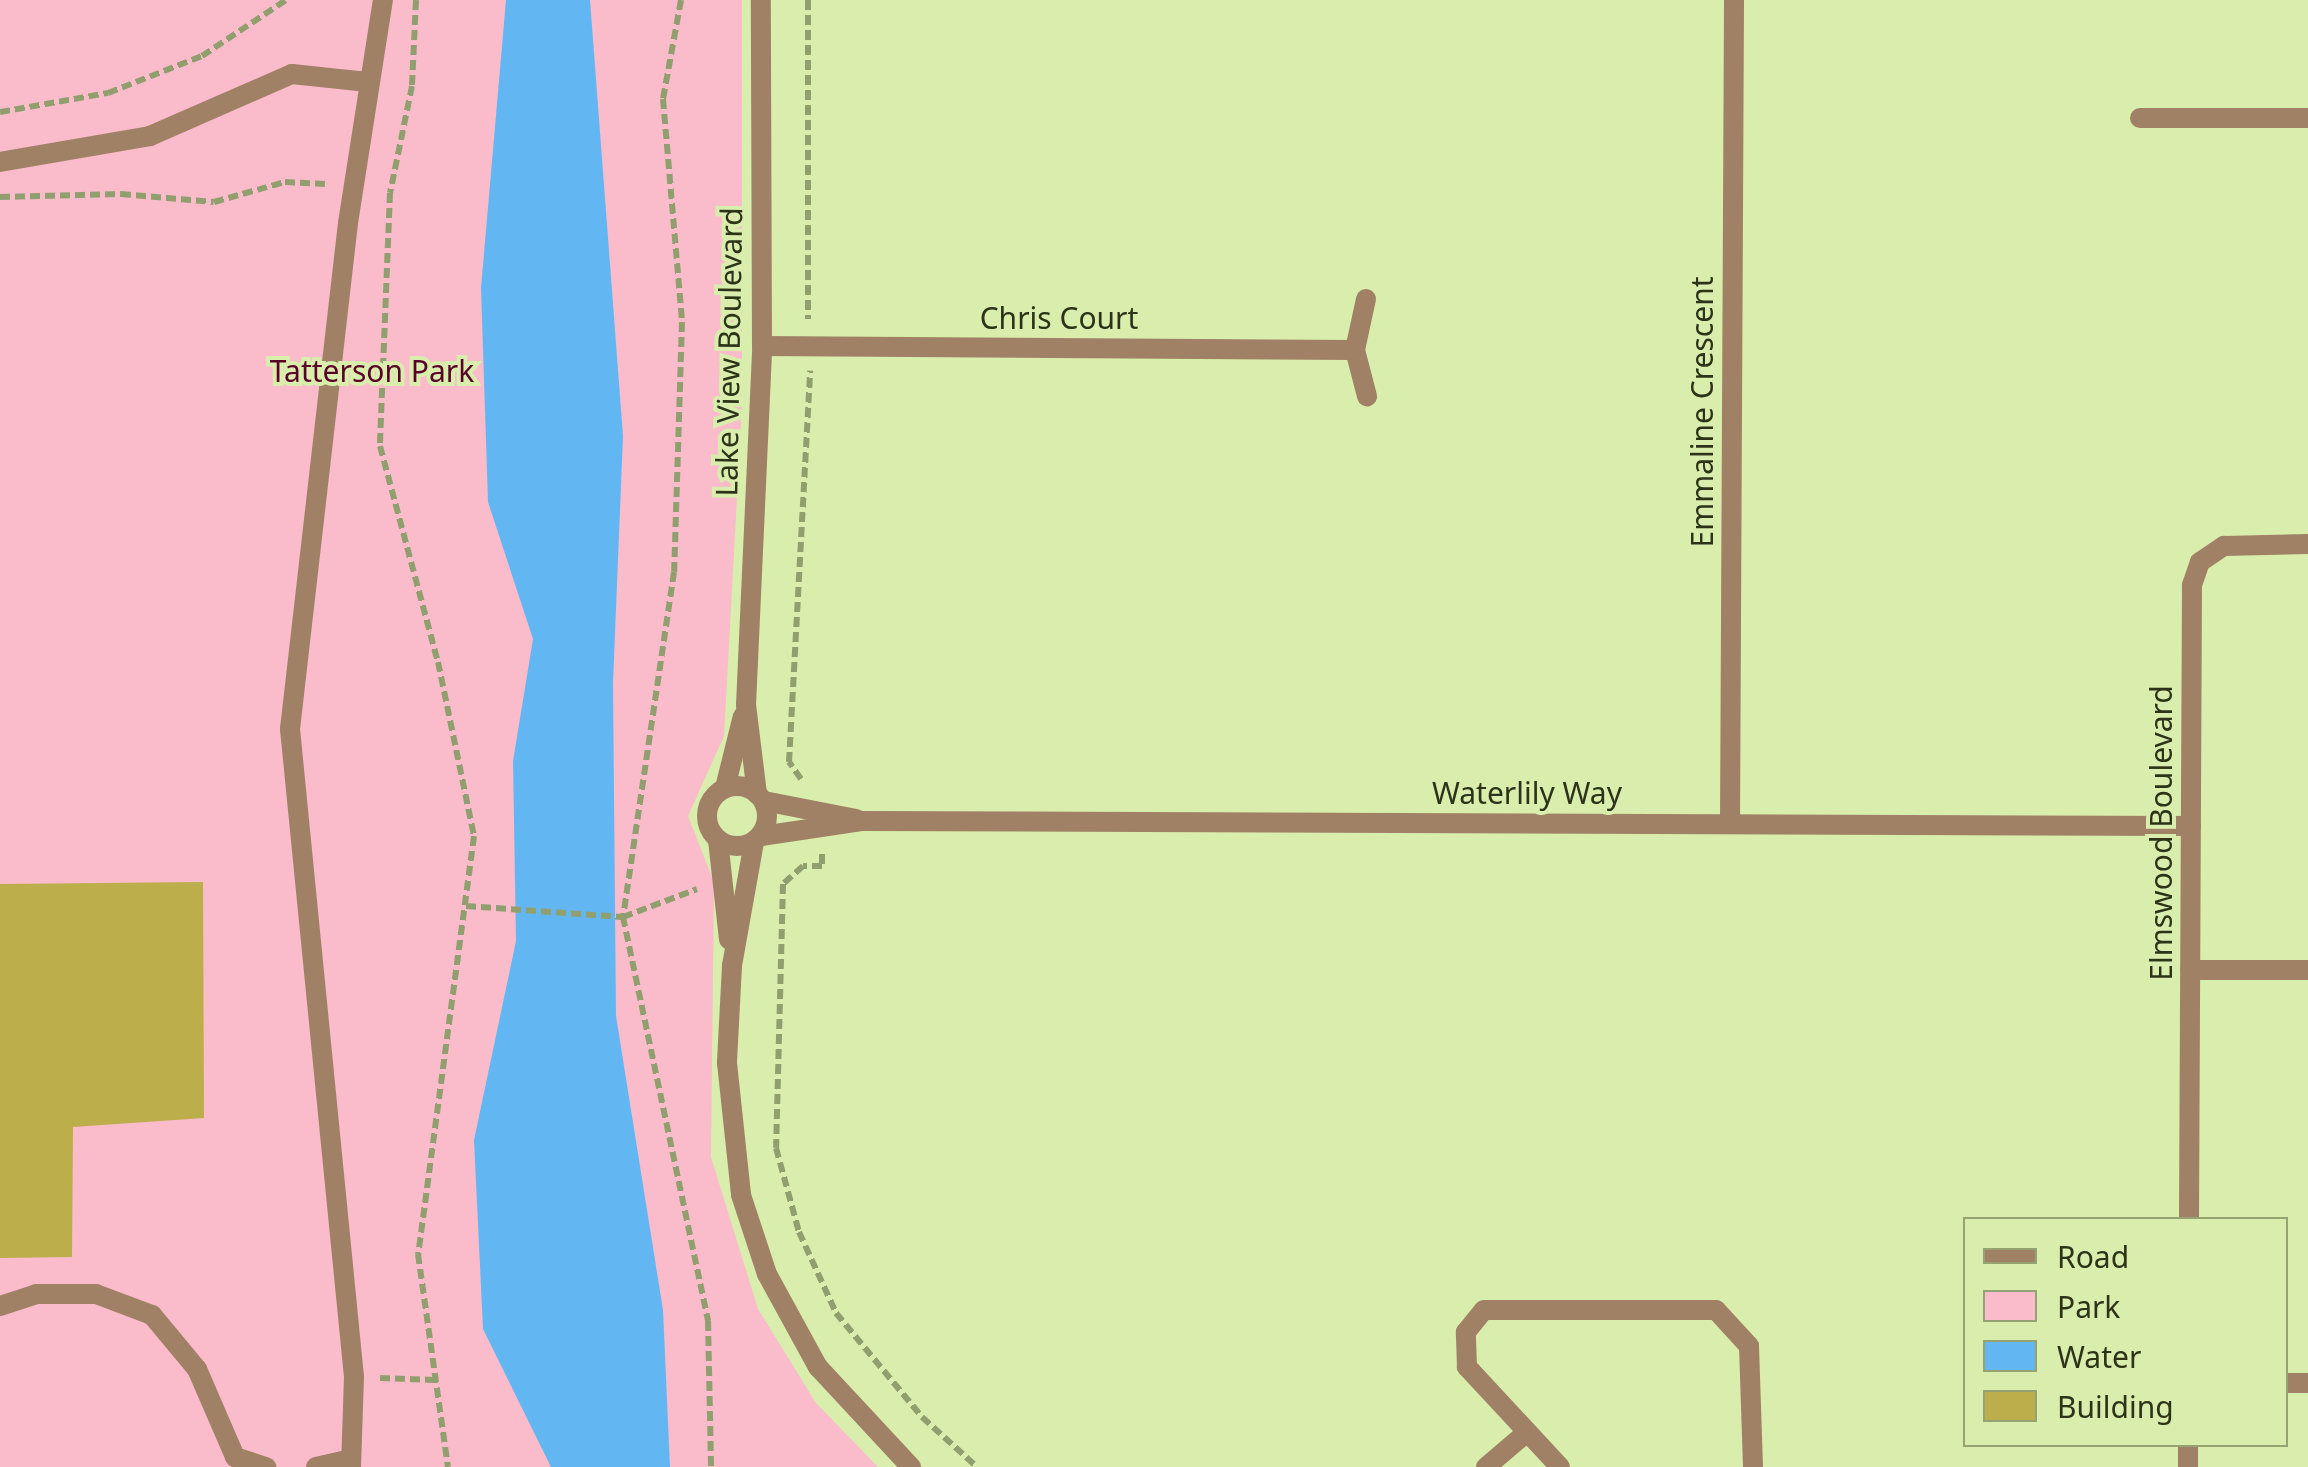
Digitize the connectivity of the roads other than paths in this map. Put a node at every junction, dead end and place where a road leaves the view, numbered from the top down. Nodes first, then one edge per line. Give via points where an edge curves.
1 (383, 0) edge
2 (761, 0) edge
3 (1734, 0) edge
4 (368, 82) junction
5 (2140, 118) dead end
6 (2308, 118) edge
7 (0, 162) edge
8 (1366, 299) dead end
9 (762, 346) junction
10 (1356, 350) junction
11 (1367, 396) dead end
12 (2308, 544) edge
13 (746, 705) junction
14 (725, 788) junction
15 (760, 797) junction
16 (823, 821) junction
17 (1730, 824) junction
18 (2191, 826) junction
19 (757, 839) junction
20 (718, 840) junction
21 (732, 966) junction
22 (2190, 970) junction
23 (2308, 970) edge
24 (2189, 1217) edge
25 (0, 1306) edge
26 (1526, 1433) junction
27 (351, 1463) edge
28 (266, 1467) edge
29 (316, 1467) edge
30 (911, 1467) edge
31 (1486, 1467) edge
32 (1560, 1467) edge
33 (1752, 1467) edge

1 - 4 street
2 - 9 street, Lake View Boulevard
3 - 17 street, Emmaline Crescent
4 - 7 street via 292,74 150,136
4 - 27 street via 290,729 354,1377
5 - 6 street
8 - 10 street
9 - 10 street, Chris Court
9 - 13 street, Lake View Boulevard
10 - 11 street
12 - 18 street, Elmswood Boulevard via 2224,546 2194,574
13 - 14 street, Lake View Boulevard
13 - 15 street, Lake View Boulevard
14 - 15 street
14 - 20 street, Lake View Boulevard via 706,817
15 - 16 street, Waterlily Way
15 - 19 street, Lake View Boulevard
16 - 17 street, Waterlily Way
16 - 19 street, Waterlily Way
17 - 18 street, Waterlily Way
18 - 22 street, Elmswood Boulevard
19 - 20 street
19 - 21 street, Lake View Boulevard
20 - 21 street, Lake View Boulevard
21 - 30 street, Lake View Boulevard via 729,1110 756,1241 818,1368
22 - 23 street
22 - 24 street, Elmswood Boulevard
25 - 28 street via 36,1294 96,1294 152,1314 196,1369 235,1457
26 - 31 street
26 - 32 street
26 - 33 street via 1467,1367 1466,1332 1484,1310 1704,1305 1735,1323 1749,1346
27 - 29 street

